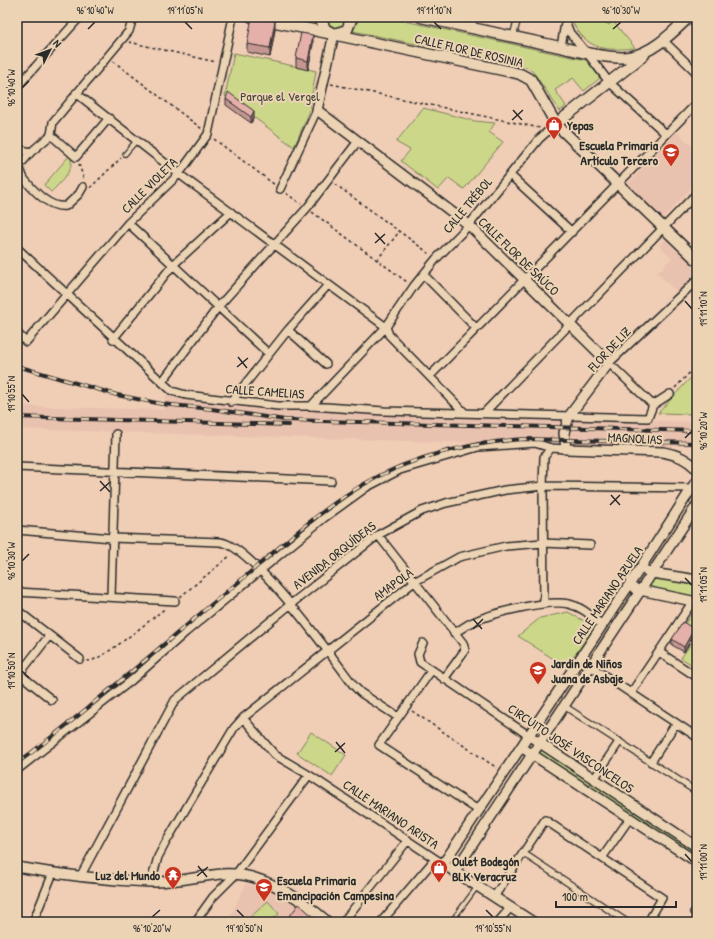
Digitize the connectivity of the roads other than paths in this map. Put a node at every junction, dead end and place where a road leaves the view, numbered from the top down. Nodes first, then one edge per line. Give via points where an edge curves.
1 (80, 17) edge
2 (133, 17) edge
3 (233, 17) edge
4 (252, 17) edge
5 (320, 17) edge
6 (352, 17) edge
7 (474, 17) edge
8 (518, 17) edge
9 (689, 17) edge
10 (426, 18) edge
11 (566, 20) edge
12 (472, 28) junction
13 (334, 34) junction
14 (513, 37) junction
15 (664, 41) junction
16 (561, 47) junction
17 (588, 53) junction
18 (697, 73) edge
19 (609, 82) junction
20 (17, 87) edge
21 (76, 93) junction
22 (697, 103) edge
23 (317, 110) junction
24 (109, 118) junction
25 (552, 127) junction
26 (666, 134) junction
27 (51, 135) junction
28 (137, 140) junction
29 (358, 141) junction
30 (17, 148) edge
31 (30, 152) junction
32 (125, 154) road end
33 (18, 165) edge
34 (179, 174) junction
35 (510, 174) junction
36 (619, 184) junction
37 (280, 189) road end
38 (81, 191) road end
39 (697, 193) edge
40 (231, 212) junction
41 (128, 223) junction
42 (469, 225) junction
43 (663, 227) junction
44 (572, 232) junction
45 (276, 244) junction
46 (17, 248) edge
47 (697, 260) edge
48 (174, 266) junction
49 (424, 275) junction
50 (525, 280) junction
51 (697, 280) edge
52 (328, 285) junction
53 (67, 296) junction
54 (218, 307) junction
55 (570, 324) junction
56 (386, 327) junction
57 (476, 328) junction
58 (288, 330) junction
59 (17, 334) edge
60 (113, 339) junction
61 (269, 354) junction
62 (609, 363) junction
63 (326, 364) dead end
64 (430, 376) junction
65 (162, 382) junction
66 (670, 394) road end
67 (231, 402) junction
68 (652, 405) junction
69 (311, 406) junction
70 (465, 412) junction
71 (484, 413) junction
72 (568, 416) junction
73 (116, 434) dead end
74 (551, 448) junction
75 (566, 449) junction
76 (17, 467) edge
77 (697, 469) edge
78 (115, 472) junction
79 (331, 481) dead end
80 (695, 484) edge
81 (542, 486) junction
82 (697, 505) edge
83 (17, 530) edge
84 (378, 535) junction
85 (112, 538) junction
86 (543, 543) junction
87 (590, 545) dead end
88 (642, 567) junction
89 (260, 571) junction
90 (652, 573) junction
91 (697, 580) edge
92 (414, 582) junction
93 (629, 587) junction
94 (640, 591) junction
95 (17, 592) edge
96 (111, 596) junction
97 (175, 601) road end
98 (695, 602) edge
99 (291, 604) junction
100 (544, 604) junction
101 (17, 610) edge
102 (602, 625) junction
103 (454, 633) junction
104 (49, 636) junction
105 (423, 643) dead end
106 (328, 651) junction
107 (659, 652) junction
108 (80, 659) road end
109 (590, 666) junction
110 (431, 671) junction
111 (18, 674) edge
112 (697, 677) edge
113 (444, 679) junction
114 (631, 693) junction
115 (52, 700) dead end
116 (564, 706) junction
117 (398, 717) junction
118 (243, 718) junction
119 (676, 723) junction
120 (528, 735) junction
121 (697, 737) edge
122 (619, 742) junction
123 (539, 743) junction
124 (521, 746) junction
125 (531, 754) junction
126 (651, 762) junction
127 (17, 770) edge
128 (309, 775) junction
129 (594, 779) junction
130 (697, 792) edge
131 (478, 810) junction
132 (630, 818) junction
133 (408, 840) junction
134 (697, 847) edge
135 (522, 853) junction
136 (602, 858) junction
137 (439, 861) junction
138 (697, 862) edge
139 (17, 868) edge
140 (455, 871) junction
141 (53, 874) junction
142 (236, 874) junction
143 (80, 877) junction
144 (151, 882) junction
145 (478, 886) junction
146 (494, 897) junction
147 (511, 907) junction
148 (692, 912) dead end
149 (697, 915) edge
150 (33, 922) edge
151 (195, 922) edge
152 (328, 922) edge
153 (343, 922) edge
154 (380, 922) edge
155 (451, 922) edge
156 (498, 922) edge
157 (533, 922) edge
158 (627, 922) edge
159 (648, 922) edge

1 - 20 street
2 - 21 street via 129,31
3 - 34 street, CALLE VIOLETA via 208,134
4 - 13 main road, CALLE FLOR DE ROSINIA
5 - 13 main road via 324,29
6 - 13 main road via 347,30
7 - 12 street
8 - 14 street
9 - 15 main road, CALLE TRÉBOL
10 - 12 main road
11 - 16 street
11 - 17 street via 570,34
12 - 14 main road
13 - 23 street
13 - 25 main road, CALLE FLOR DE ROSINIA via 520,74 531,80
14 - 16 main road
15 - 17 main road, CALLE TRÉBOL via 629,57
15 - 18 street
15 - 19 main road, CALLE TRÉBOL
16 - 17 main road
17 - 19 street
19 - 25 main road, CALLE TRÉBOL
19 - 26 street
21 - 24 street
21 - 27 street via 53,122
22 - 26 street
23 - 29 street, CALLE FLOR DE SAÚCO
23 - 37 street
24 - 27 street via 76,157
24 - 28 street
25 - 35 street, CALLE TRÉBOL
25 - 36 main road, CALLE FLOR DE ROSINIA
26 - 36 street
27 - 31 street
28 - 32 lane
28 - 34 street
29 - 42 street, CALLE FLOR DE SAÚCO
29 - 45 street
30 - 31 street
31 - 33 street
33 - 38 street via 25,180 51,203 66,206
34 - 40 street
34 - 41 street, CALLE VIOLETA
35 - 42 street, CALLE TRÉBOL
35 - 44 street
36 - 43 main road, CALLE FLOR DE ROSINIA
36 - 44 street
39 - 43 street
40 - 45 street
40 - 48 street
41 - 48 street
41 - 53 street, CALLE VIOLETA
42 - 49 street, CALLE TRÉBOL
42 - 50 street, CALLE FLOR DE SAÚCO
43 - 47 main road, CALLE FLOR DE ROSINIA
43 - 55 street
44 - 50 street
45 - 52 street
45 - 54 street
46 - 53 street, CALLE CAMELIAS
48 - 54 street
48 - 60 street
49 - 56 street, CALLE TRÉBOL
49 - 57 street
50 - 55 street, CALLE FLOR DE SAÚCO
50 - 57 street
51 - 62 street, FLOR DE LIZ
52 - 56 street
52 - 58 street
53 - 59 street, CALLE VIOLETA via 26,342
53 - 60 street, CALLE CAMELIAS
54 - 61 street
54 - 65 street
55 - 62 street, CALLE FLOR DE SAÚCO
55 - 71 street
56 - 64 street via 389,335
56 - 69 street, CALLE TRÉBOL
57 - 64 street
58 - 61 street
58 - 63 street
60 - 65 street, CALLE CAMELIAS
61 - 67 street
62 - 68 street, CALLE FLOR DE SAÚCO
62 - 72 street, FLOR DE LIZ
64 - 70 street
65 - 67 street, CALLE CAMELIAS via 172,391
66 - 68 street
67 - 69 street, CALLE CAMELIAS
68 - 72 street, CALLE CAMELIAS via 648,418
69 - 70 street, CALLE CAMELIAS via 384,411
70 - 71 street, CALLE CAMELIAS
71 - 72 street, CALLE CAMELIAS
72 - 75 street, FLOR DE LIZ via 564,433
73 - 78 street
74 - 75 street
74 - 81 street via 544,457
74 - 89 street via 535,443 478,447 400,470 367,486
75 - 77 street, MAGNOLIAS via 663,452 678,455
76 - 78 street
78 - 79 street
78 - 85 street
80 - 81 street, AVENIDA ORQUÍDEAS
80 - 88 street, CALLE MARIANO AZUELA
81 - 84 street, AVENIDA ORQUÍDEAS via 505,490 446,503 422,511
81 - 86 street
82 - 90 street, CALLE MARIANO AZUELA
83 - 85 street
84 - 92 street
84 - 99 street, AVENIDA ORQUÍDEAS
85 - 89 street via 227,542
85 - 96 street
86 - 87 street, AMAPOLA
86 - 92 street, AMAPOLA via 506,546 459,557
86 - 100 street
88 - 90 street
88 - 93 street, CALLE MARIANO AZUELA
89 - 99 street
89 - 127 street via 132,680
90 - 91 street
90 - 94 street, CALLE MARIANO AZUELA
92 - 103 street
92 - 106 street, AMAPOLA
93 - 94 street
93 - 102 street, CALLE MARIANO AZUELA
94 - 98 street
94 - 109 street, CALLE MARIANO AZUELA
95 - 96 street
96 - 97 street
98 - 107 street
99 - 106 street
99 - 143 street, AVENIDA ORQUÍDEAS via 180,694
100 - 102 street via 569,604 583,608
100 - 103 street via 502,612 473,622
101 - 104 street
102 - 120 street, CALLE MARIANO AZUELA
103 - 113 street via 465,650
104 - 108 street
104 - 111 street
105 - 110 street, CIRCUITO JOSÉ VASCONCELOS via 418,654 420,662
106 - 117 street via 361,693
106 - 118 street, AMAPOLA
107 - 112 street
107 - 114 street
109 - 114 street
109 - 116 street, CALLE MARIANO AZUELA
110 - 113 street, CIRCUITO JOSÉ VASCONCELOS
110 - 117 street
111 - 115 street
113 - 120 street, CIRCUITO JOSÉ VASCONCELOS
114 - 119 street
116 - 122 street
116 - 123 street, CALLE MARIANO AZUELA
117 - 131 street via 379,745
118 - 128 street, CALLE MARIANO ARISTA via 275,756
118 - 144 street, AMAPOLA via 234,728 166,842 158,857
119 - 121 street
119 - 126 street
120 - 123 street, CIRCUITO JOSÉ VASCONCELOS
120 - 124 street, CALLE MARIANO AZUELA
122 - 126 street
122 - 129 street
123 - 125 street, CALLE MARIANO AZUELA
123 - 129 street, CIRCUITO JOSÉ VASCONCELOS
124 - 125 street, CIRCUITO JOSÉ VASCONCELOS
124 - 131 street, CALLE MARIANO AZUELA
125 - 132 street, CIRCUITO JOSÉ VASCONCELOS
125 - 140 street, CALLE MARIANO AZUELA
126 - 130 street
128 - 133 street, CALLE MARIANO ARISTA
128 - 142 street
129 - 134 street, CIRCUITO JOSÉ VASCONCELOS
131 - 137 street, CALLE MARIANO AZUELA
132 - 136 street
132 - 138 street, CIRCUITO JOSÉ VASCONCELOS
133 - 137 street, CALLE MARIANO ARISTA
133 - 153 street
135 - 136 street via 545,820
135 - 146 street
135 - 158 street
136 - 159 street via 662,898
137 - 140 street, CALLE MARIANO ARISTA
137 - 154 street
139 - 141 street
140 - 145 street, CALLE MARIANO ARISTA
141 - 143 street
141 - 150 street
142 - 144 street
142 - 151 street via 213,897
142 - 152 street via 259,880 288,893
143 - 144 street
145 - 146 street, CALLE MARIANO ARISTA
145 - 155 lane
146 - 147 street, CALLE MARIANO ARISTA
147 - 156 street
147 - 157 street, CALLE MARIANO ARISTA
148 - 149 lane

